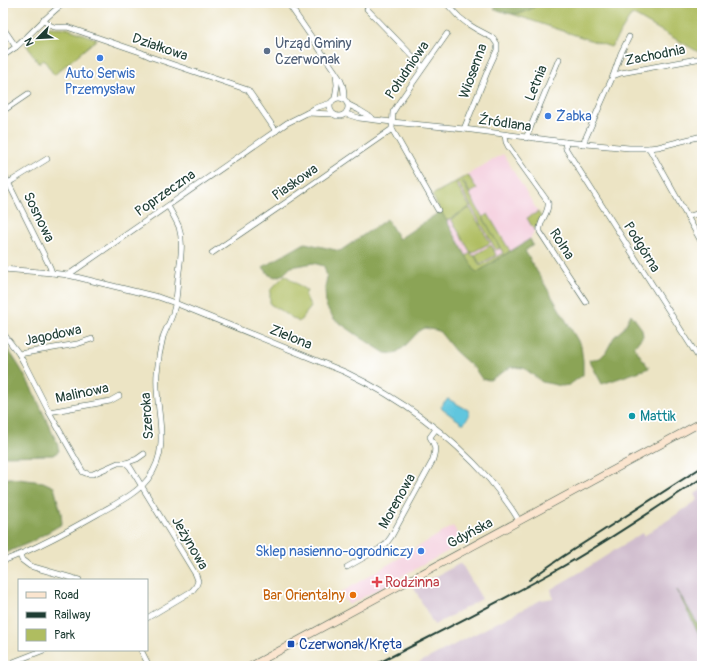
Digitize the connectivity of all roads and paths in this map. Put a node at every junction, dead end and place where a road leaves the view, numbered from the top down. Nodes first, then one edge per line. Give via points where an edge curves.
1 (64, 3) edge
2 (288, 3) edge
3 (446, 3) edge
4 (367, 9) dead end
5 (43, 20) junction
6 (3, 28) edge
7 (447, 34) dead end
8 (629, 37) dead end
9 (16, 47) junction
10 (3, 56) edge
11 (702, 58) edge
12 (559, 59) dead end
13 (422, 67) junction
14 (336, 73) junction
15 (613, 76) junction
16 (28, 94) dead end
17 (335, 98) junction
18 (344, 98) junction
19 (330, 103) junction
20 (349, 105) junction
21 (3, 111) edge
22 (307, 113) junction
23 (333, 114) junction
24 (346, 114) junction
25 (375, 120) junction
26 (392, 122) junction
27 (392, 129) junction
28 (464, 129) junction
29 (276, 131) junction
30 (504, 135) junction
31 (702, 136) edge
32 (526, 138) junction
33 (565, 142) junction
34 (583, 144) junction
35 (649, 148) junction
36 (47, 159) dead end
37 (3, 172) edge
38 (9, 183) junction
39 (3, 187) edge
40 (168, 206) junction
41 (438, 210) dead end
42 (702, 212) edge
43 (687, 217) junction
44 (702, 243) edge
45 (212, 254) dead end
46 (3, 269) edge
47 (52, 273) junction
48 (68, 275) junction
49 (586, 302) dead end
50 (176, 303) junction
51 (3, 333) edge
52 (92, 339) dead end
53 (19, 354) junction
54 (702, 363) edge
55 (119, 396) dead end
56 (49, 412) junction
57 (702, 422) edge
58 (436, 429) junction
59 (144, 454) dead end
60 (126, 463) junction
61 (142, 486) junction
62 (519, 521) junction
63 (20, 555) junction
64 (3, 561) edge
65 (347, 567) dead end
66 (76, 579) edge
67 (148, 617) edge
68 (41, 651) edge
69 (142, 651) edge
70 (3, 666) edge
71 (149, 666) edge
72 (251, 666) edge

1 - 5 street
2 - 14 street
3 - 28 street, Wiosenna via 459,17 496,40 498,47
4 - 13 street
5 - 9 street
5 - 29 street, Działkowa via 52,26 67,27 248,90
6 - 9 street
7 - 13 street, Południowa
8 - 15 street, Zachodnia
9 - 10 street
11 - 15 street, Zachodnia
12 - 32 street, Letnia
13 - 26 street, Południowa via 393,112
14 - 17 street
14 - 18 street via 342,80
15 - 34 street, Zachodnia
16 - 21 street
17 - 18 street
17 - 19 street
18 - 20 street
19 - 22 street
19 - 23 street
20 - 24 street
20 - 25 street, Źródlana
22 - 23 street
22 - 29 street
23 - 24 street
24 - 25 street, Źródlana
25 - 26 street, Źródlana
26 - 27 street
26 - 28 street, Źródlana
27 - 41 street
27 - 45 street, Piaskowa
28 - 30 street, Źródlana
29 - 40 street, Poprzeczna
30 - 32 street, Źródlana
30 - 49 street, Rolna via 508,146 548,202 548,210 539,227 540,232
31 - 35 street, Źródlana
32 - 33 street, Źródlana
33 - 34 street, Źródlana
33 - 54 street, Podgórna via 566,149
34 - 35 street, Źródlana
35 - 43 street
36 - 38 street
37 - 38 street, Sosnowa
38 - 39 street
38 - 47 street, Sosnowa
40 - 48 street, Poprzeczna
40 - 50 street, Szeroka via 178,227 181,242
42 - 43 street
43 - 44 street
46 - 47 street, Zielona
47 - 48 street, Zielona
48 - 50 street, Zielona
50 - 58 street, Zielona via 355,377 392,397
50 - 61 street, Szeroka via 163,337 157,367 156,387 161,446 153,472
51 - 53 street
52 - 53 street, Jagodowa
53 - 56 street
55 - 56 street, Malinowa via 110,401
56 - 60 street via 83,472 93,474 118,463
57 - 62 main road, Gdyńska
58 - 62 street, Zielona via 483,473
58 - 65 street, Morenowa via 430,437 435,445 432,462 391,537 379,550
59 - 60 street
60 - 61 street, Jeżynowa
61 - 63 street, Szeroka via 79,525
61 - 67 street, Jeżynowa via 198,581 192,591
62 - 72 main road, Gdyńska
63 - 64 street, Szeroka
63 - 66 street via 30,566
68 - 70 street
69 - 71 street

